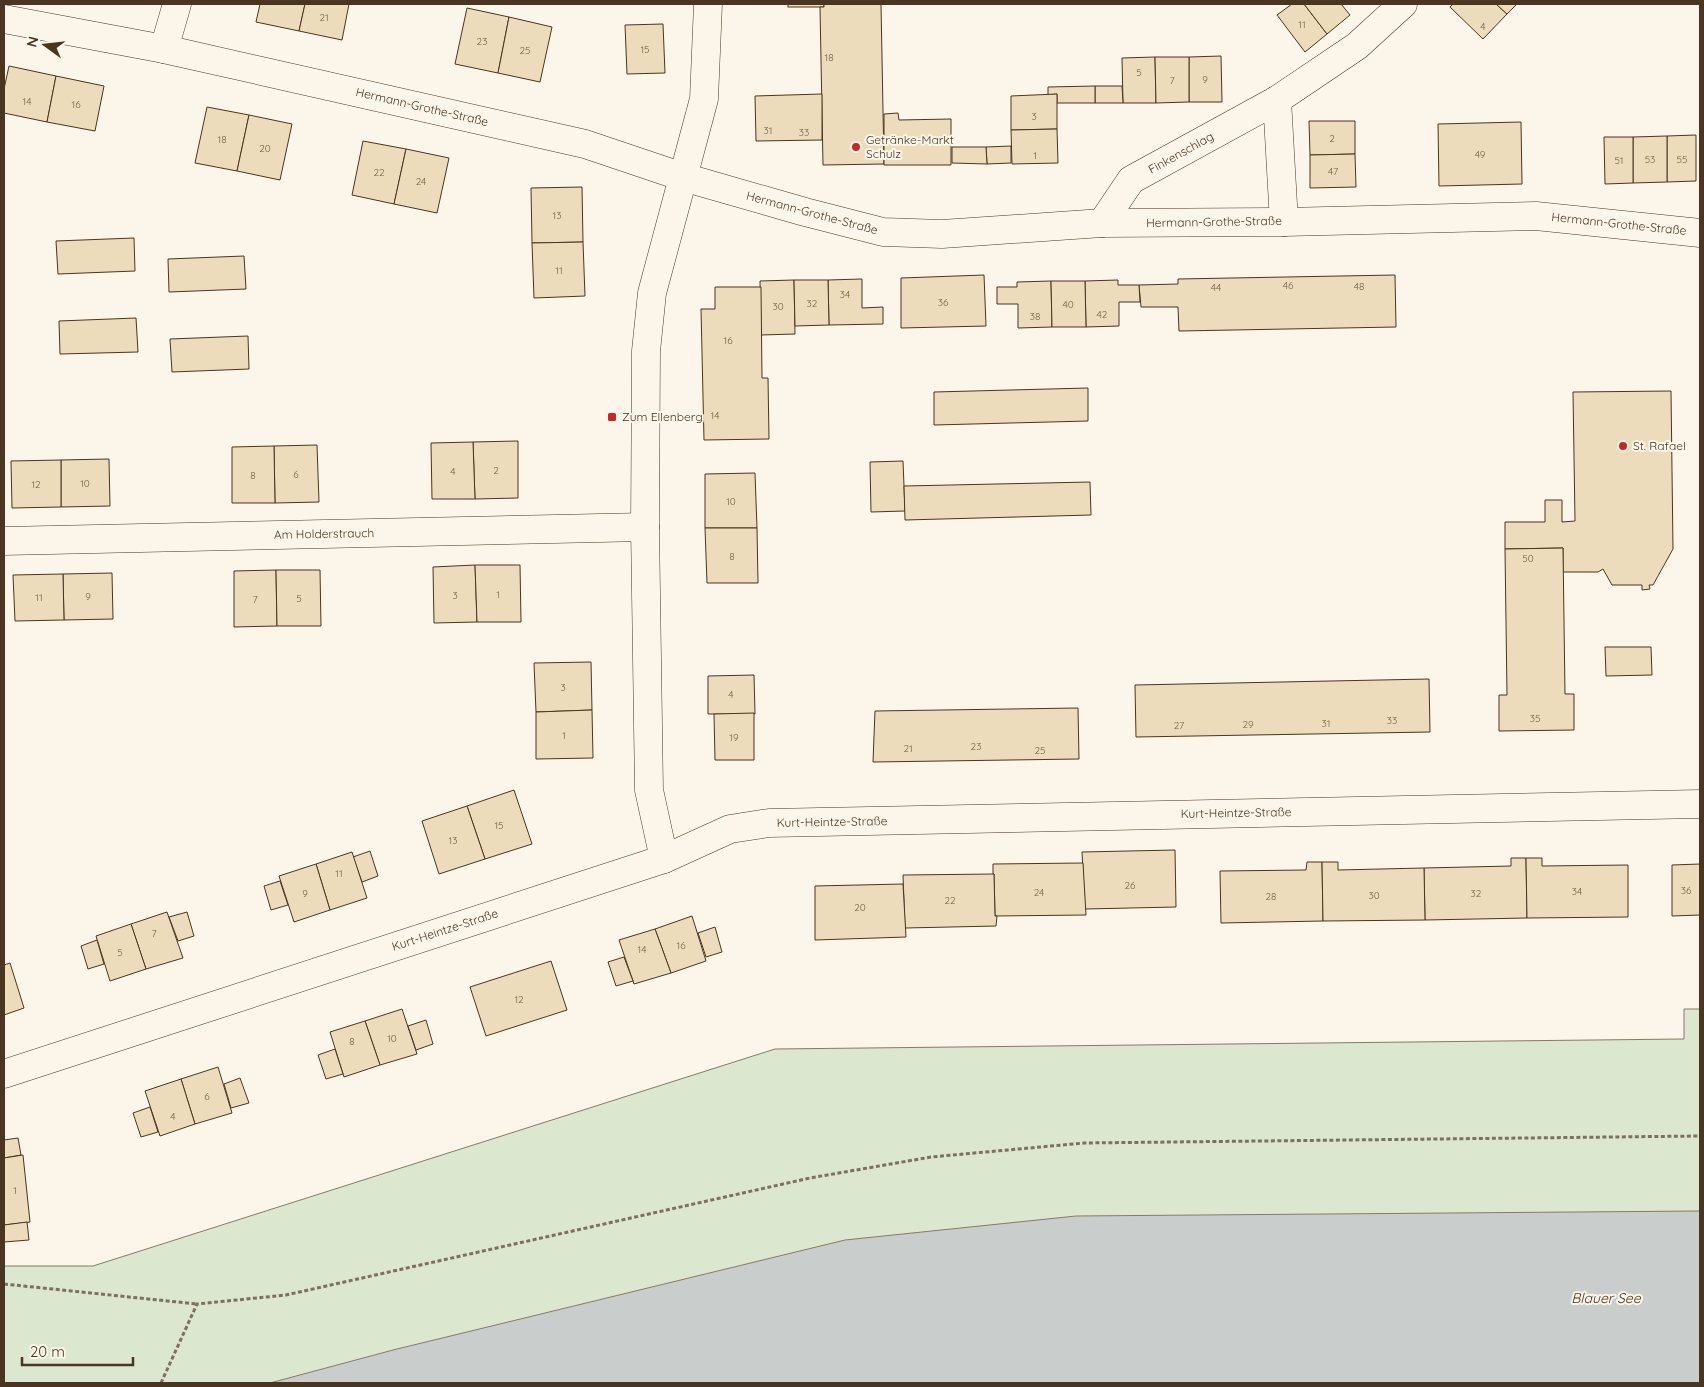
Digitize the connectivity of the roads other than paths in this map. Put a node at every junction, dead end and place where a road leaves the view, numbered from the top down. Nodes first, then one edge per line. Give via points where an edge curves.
1 (177, 4) edge
2 (708, 4) edge
3 (1403, 4) edge
4 (4, 19) edge
5 (164, 49) junction
6 (1276, 100) junction
7 (683, 177) junction
8 (1284, 222) junction
9 (1102, 224) junction
10 (1700, 233) edge
11 (644, 527) junction
12 (4, 541) edge
13 (1700, 804) edge
14 (664, 858) junction
15 (4, 1074) edge

1 - 5 street
2 - 7 street via 704,98
3 - 6 street, Finkenschlag via 1357,46
4 - 5 street, Hermann-Grothe-Straße
5 - 7 street, Hermann-Grothe-Straße via 585,144
6 - 8 street
6 - 9 street, Finkenschlag via 1131,180
7 - 9 street, Hermann-Grothe-Straße via 883,232 942,234
7 - 11 street via 652,293 646,351
8 - 9 street, Hermann-Grothe-Straße
8 - 10 street, Hermann-Grothe-Straße via 1536,216
11 - 12 street, Am Holderstrauch
11 - 14 street via 649,790
13 - 14 street, Kurt-Heintze-Straße via 770,823 730,829
14 - 15 street, Kurt-Heintze-Straße

